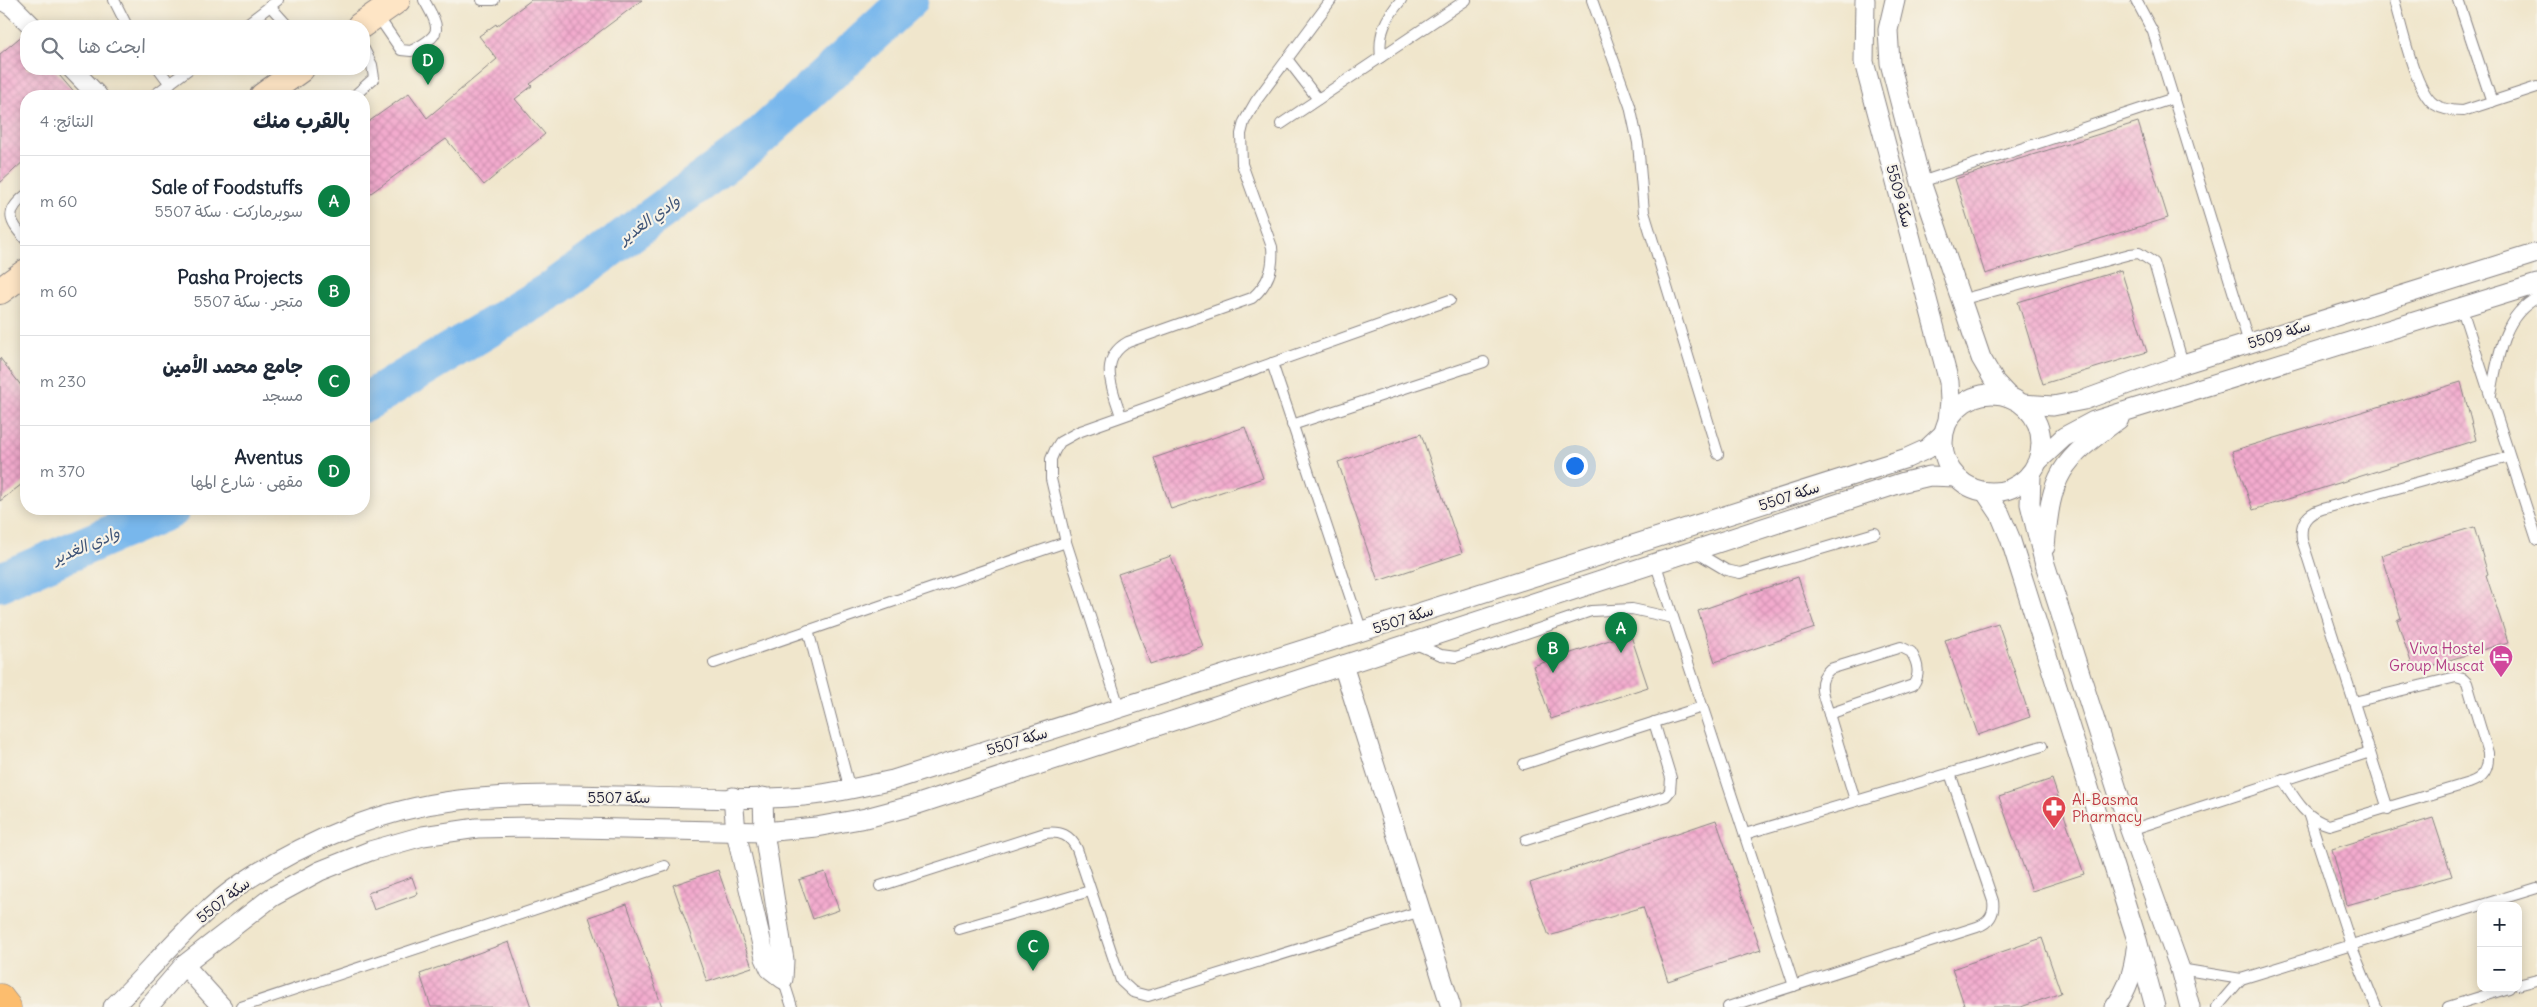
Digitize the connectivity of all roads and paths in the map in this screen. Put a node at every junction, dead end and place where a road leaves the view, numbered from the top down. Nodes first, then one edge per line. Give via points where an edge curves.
1 (2, 0) edge
2 (114, 0) edge
3 (424, 0) edge
4 (482, 0) edge
5 (494, 0) edge
6 (1331, 0) edge
7 (1401, 0) edge
8 (1466, 0) edge
9 (1592, 0) edge
10 (1866, 0) edge
11 (1895, 0) edge
12 (2136, 0) edge
13 (2394, 0) edge
14 (2458, 0) edge
15 (274, 3) edge
16 (378, 14) edge
17 (26, 20) edge
18 (125, 20) edge
19 (252, 20) edge
20 (284, 20) edge
21 (1381, 57) junction
22 (1287, 59) junction
23 (370, 62) edge
24 (78, 75) edge
25 (163, 75) edge
26 (181, 75) edge
27 (292, 75) edge
28 (170, 84) junction
29 (2537, 87) edge
30 (92, 90) edge
31 (162, 90) edge
32 (270, 90) edge
33 (361, 90) edge
34 (2174, 98) junction
35 (1318, 99) junction
36 (2492, 102) junction
37 (1281, 124) dead end
38 (1921, 182) junction
39 (20, 200) edge
40 (20, 232) edge
41 (2537, 253) edge
42 (20, 276) edge
43 (2537, 284) edge
44 (0, 291) edge
45 (2537, 298) edge
46 (1450, 300) dead end
47 (1960, 300) junction
48 (2462, 309) junction
49 (2249, 343) junction
50 (1484, 362) dead end
51 (1272, 363) junction
52 (2183, 364) junction
53 (2490, 395) junction
54 (2015, 400) junction
55 (2134, 408) junction
56 (1121, 416) junction
57 (1292, 425) junction
58 (1946, 427) junction
59 (1718, 454) dead end
60 (2509, 458) junction
61 (2035, 467) junction
62 (1956, 477) junction
63 (1986, 493) junction
64 (1875, 533) dead end
65 (2537, 540) edge
66 (1066, 542) junction
67 (1694, 551) junction
68 (2044, 561) junction
69 (1656, 565) junction
70 (1673, 618) junction
71 (808, 630) junction
72 (1362, 632) junction
73 (1410, 642) junction
74 (714, 663) dead end
75 (1343, 665) junction
76 (2354, 702) junction
77 (1702, 707) junction
78 (1120, 710) junction
79 (1829, 714) junction
80 (1654, 722) junction
81 (2042, 746) dead end
82 (2370, 752) junction
83 (1524, 764) dead end
84 (1950, 773) junction
85 (2283, 780) junction
86 (850, 790) junction
87 (733, 797) junction
88 (763, 797) junction
89 (1855, 800) junction
90 (2388, 809) junction
91 (2309, 816) junction
92 (2130, 830) junction
93 (736, 832) junction
94 (764, 832) junction
95 (1745, 834) junction
96 (1526, 840) dead end
97 (664, 866) dead end
98 (880, 886) dead end
99 (2537, 888) edge
100 (1090, 890) junction
101 (1422, 910) junction
102 (959, 929) dead end
103 (2137, 940) junction
104 (2351, 945) junction
105 (184, 965) junction
106 (2180, 969) junction
107 (783, 979) junction
108 (2241, 979) junction
109 (2537, 980) edge
110 (2522, 985) edge
111 (1794, 986) junction
112 (0, 990) edge
113 (2496, 992) edge
114 (0, 998) edge
115 (7, 1007) edge
116 (17, 1007) edge
117 (114, 1007) edge
118 (148, 1007) edge
119 (222, 1007) edge
120 (241, 1007) edge
121 (792, 1007) edge
122 (1450, 1007) edge
123 (1728, 1007) edge
124 (2115, 1007) edge
125 (2155, 1007) edge
126 (2190, 1007) edge
127 (2216, 1007) edge
128 (2376, 1007) edge
129 (2448, 1007) edge

1 - 17 street
2 - 18 lane
3 - 16 lane via 437,30 435,35 411,51 402,50
4 - 5 lane
6 - 22 lane
7 - 21 lane via 1386,19 1381,32
8 - 21 lane
9 - 59 lane via 1630,106 1638,143 1644,212
10 - 58 street, سكة 5509 via 1864,62 1949,382
11 - 38 street, سكة 5509 via 1888,30 1890,63
12 - 34 lane via 2148,19
13 - 36 lane via 2419,86 2425,96 2433,104 2453,112
14 - 36 lane
15 - 19 lane
15 - 20 lane
21 - 35 lane
22 - 35 lane
22 - 56 lane via 1249,111 1241,134 1242,164 1272,247 1273,260 1266,282 1252,298 1128,342 1117,350 1109,371
23 - 33 lane via 374,78
24 - 30 street
25 - 28 lane
26 - 28 lane
27 - 32 street
28 - 31 lane
29 - 36 lane
34 - 38 lane
34 - 49 lane
35 - 37 lane
38 - 47 street, سكة 5509
39 - 40 lane via 11,212 12,222
41 - 49 street, سكة 5509
42 - 44 street
43 - 48 street, سكة 5509
45 - 53 lane via 2515,316 2505,334
46 - 51 lane
47 - 52 lane via 2139,253 2154,262
47 - 54 street, سكة 5509 via 1981,358 1995,382
48 - 53 lane
48 - 55 street, سكة 5509
49 - 52 street, سكة 5509
50 - 57 lane
51 - 56 lane
51 - 57 lane
52 - 54 street, سكة 5509 via 2069,404 2037,406
53 - 60 lane
54 - 58 street via 1995,394 1968,400 1956,409
54 - 61 street via 2033,415 2040,429 2042,444
55 - 61 street, سكة 5509 via 2078,428 2050,447
55 - 68 street via 2086,442 2057,478 2049,499
56 - 66 lane via 1068,435 1054,450 1050,469
57 - 72 lane
58 - 62 street via 1942,449
58 - 72 street, سكة 5507 via 1927,449 1907,458
60 - 65 lane
60 - 76 lane via 2312,512 2304,520 2302,540
61 - 63 street via 2018,486 2003,492
61 - 68 street via 2030,504
62 - 63 street via 1970,488
62 - 67 street, سكة 5507 via 1930,476 1904,482
63 - 103 street via 2010,538
64 - 67 lane via 1740,573 1726,570
66 - 71 lane
66 - 78 lane
67 - 69 street, سكة 5507
68 - 92 street
69 - 70 lane
69 - 73 street, سكة 5507
70 - 73 lane via 1632,609 1591,611 1456,657 1441,655
70 - 77 lane
71 - 74 lane
71 - 86 lane
72 - 78 street, سكة 5507
73 - 75 street, سكة 5507
75 - 94 street, سكة 5507 via 915,805 816,827
75 - 101 street
76 - 82 lane
76 - 90 lane via 2456,677 2468,684 2488,753 2489,764 2485,773 2469,784
77 - 80 lane
77 - 95 lane
78 - 86 street, سكة 5507
79 - 79 lane via 1820,682 1830,669 1896,648 1907,648 1911,652 1918,675 1913,685
79 - 89 lane
80 - 83 lane
80 - 96 lane via 1672,784 1666,796
81 - 84 lane
82 - 85 lane
82 - 90 lane
84 - 89 lane
84 - 111 lane via 1993,901 1988,921
85 - 91 lane
85 - 92 lane
86 - 88 street, سكة 5507
87 - 88 street, سكة 5507
87 - 93 street
87 - 117 street, سكة 5507 via 517,796 458,800 400,811 345,829 291,854 241,884 196,921
88 - 94 street
89 - 95 lane
90 - 91 lane via 2329,825
91 - 104 lane
92 - 106 street
93 - 94 street, سكة 5507
93 - 105 street, سكة 5507 via 532,827 476,828 422,836 370,851 320,871 272,898
93 - 107 street via 765,958 770,969
94 - 107 street via 784,960
95 - 111 lane
97 - 120 lane
98 - 100 lane via 1055,832 1073,840
99 - 104 lane
100 - 101 lane via 1121,981 1133,992 1148,996
100 - 102 lane
101 - 122 street
103 - 124 street via 2135,967 2126,992
103 - 125 street
104 - 108 lane
104 - 128 lane
105 - 118 street, سكة 5507
105 - 119 street
106 - 108 lane
106 - 126 street
107 - 121 lane
108 - 127 lane
109 - 110 lane
111 - 123 lane
112 - 116 street
113 - 129 lane
114 - 115 main road

